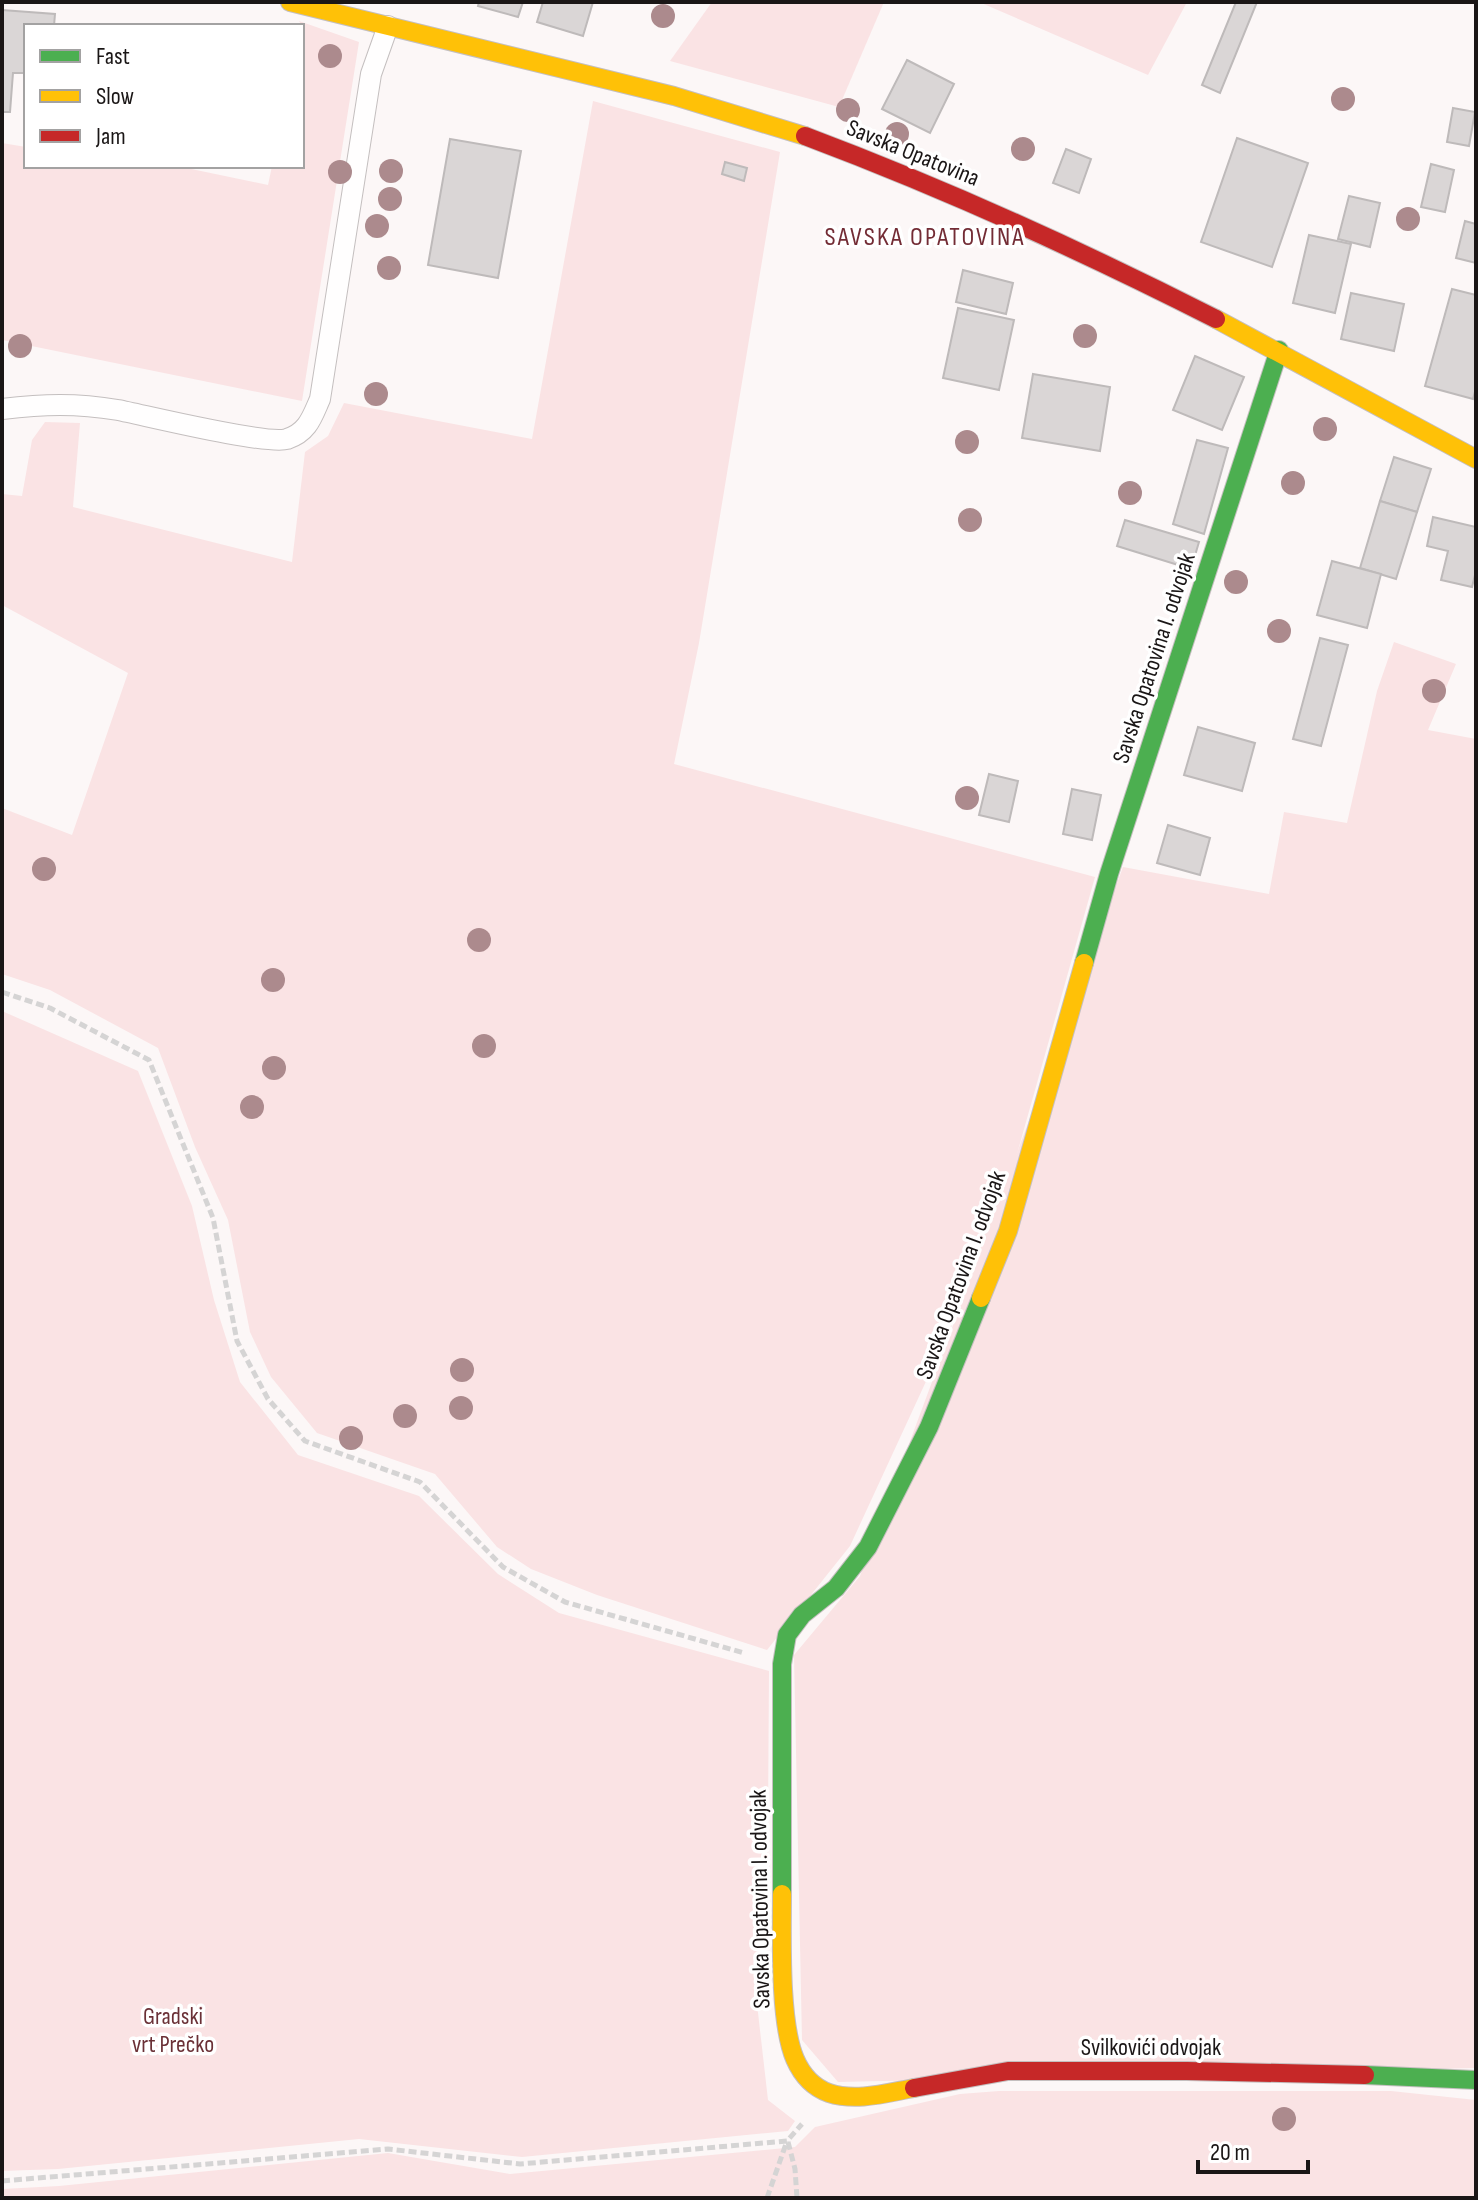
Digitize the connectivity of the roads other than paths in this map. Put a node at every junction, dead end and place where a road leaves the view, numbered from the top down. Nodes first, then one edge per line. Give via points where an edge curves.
1 (290, 2) edge
2 (388, 26) junction
3 (1279, 350) junction
4 (2, 409) edge
5 (1476, 459) edge
6 (1476, 2080) edge
7 (829, 2093) joint

1 - 2 street, Savska Opatovina
2 - 3 street, Savska Opatovina via 662,92 793,132 954,194 1105,261
2 - 4 lane via 371,74 320,399 307,429 284,440 54,403
3 - 5 street, Savska Opatovina
3 - 7 street, Savska Opatovina I. odvojak via 1109,874 1008,1231 929,1427 868,1547 836,1588 802,1615 787,1635 782,1664 787,2024 803,2074
6 - 7 street, Svilkovići odvojak via 1008,2071 876,2095

